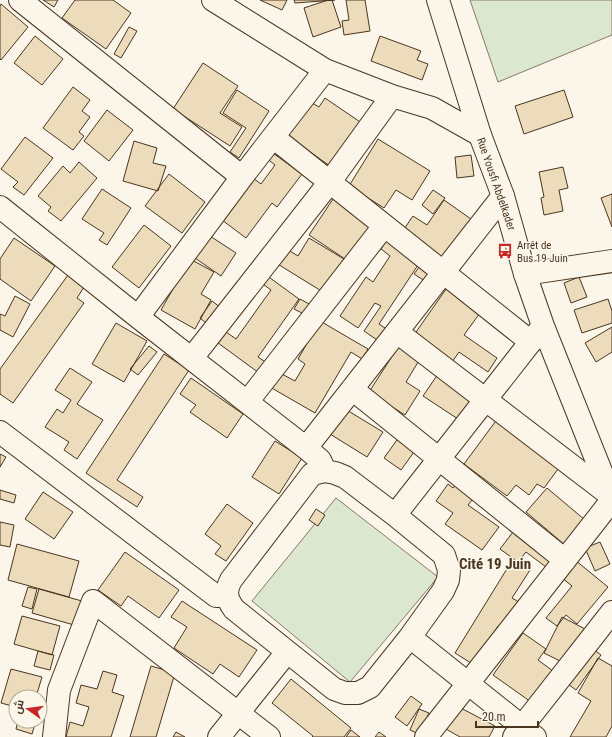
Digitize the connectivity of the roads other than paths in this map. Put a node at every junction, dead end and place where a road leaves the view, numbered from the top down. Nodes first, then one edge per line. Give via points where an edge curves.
1 (20, 0) edge
2 (213, 0) edge
3 (438, 0) edge
4 (325, 70) junction
5 (392, 96) junction
6 (480, 135) junction
7 (273, 137) junction
8 (242, 177) junction
9 (329, 182) junction
10 (503, 196) junction
11 (0, 207) edge
12 (384, 226) junction
13 (612, 261) edge
14 (443, 272) junction
15 (525, 274) junction
16 (138, 317) junction
17 (396, 332) junction
18 (537, 334) junction
19 (192, 358) junction
20 (352, 389) junction
21 (248, 401) junction
22 (485, 401) junction
23 (0, 432) edge
24 (306, 448) junction
25 (440, 459) junction
26 (325, 471) junction
27 (611, 498) edge
28 (395, 515) junction
29 (565, 560) junction
30 (226, 596) junction
31 (612, 612) edge
32 (410, 637) junction
33 (287, 652) junction
34 (468, 684) junction
35 (238, 713) junction
36 (524, 734) edge
37 (54, 737) edge
38 (219, 737) edge
39 (269, 737) edge
40 (426, 737) edge

1 - 8 street
2 - 4 street
3 - 6 street, Rue Yousfi Abdelkader
4 - 5 street
4 - 7 street
5 - 6 street via 432,108
5 - 9 street
6 - 10 street, Rue Yousfi Abdelkader
7 - 8 street
7 - 9 street
8 - 16 street
9 - 12 street
9 - 19 street
10 - 14 street
10 - 15 street, Rue Yousfi Abdelkader
11 - 16 street
12 - 14 street
12 - 21 street
13 - 15 street
14 - 17 street
14 - 18 street
15 - 18 street, Rue Yousfi Abdelkader
16 - 19 street
17 - 20 street
17 - 22 street
18 - 22 street
18 - 27 street, Rue Yousfi Abdelkader
19 - 21 street
20 - 24 street
20 - 25 street
21 - 24 street
22 - 25 street
22 - 27 street
23 - 30 street via 216,596
24 - 26 street via 320,460
25 - 28 street
25 - 29 street
26 - 28 street via 345,477
26 - 30 street via 312,474 231,580
27 - 29 street
28 - 32 street via 444,555 449,570 443,591
29 - 34 street
30 - 33 street via 234,609
31 - 36 street
32 - 33 street via 370,687 358,693 345,693 334,689
32 - 34 street
33 - 35 street
34 - 36 street
34 - 40 street
35 - 37 street via 93,601 59,690
35 - 38 street
35 - 39 street

